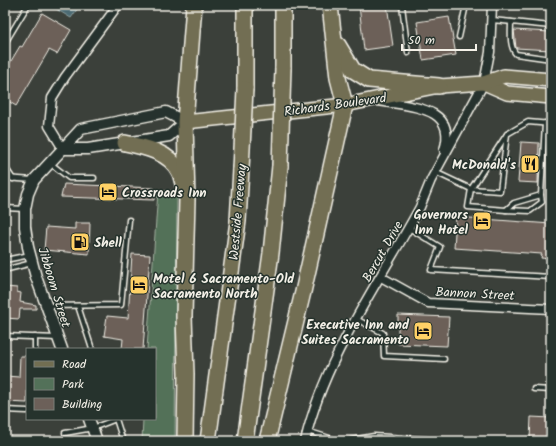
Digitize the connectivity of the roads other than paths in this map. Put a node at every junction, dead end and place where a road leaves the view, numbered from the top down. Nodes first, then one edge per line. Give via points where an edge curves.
1 (28, 5) edge
2 (118, 5) edge
3 (194, 5) edge
4 (245, 5) edge
5 (283, 5) edge
6 (330, 5) edge
7 (402, 5) edge
8 (408, 5) edge
9 (466, 5) edge
10 (492, 5) edge
11 (492, 20) junction
12 (511, 22) junction
13 (551, 26) edge
14 (460, 37) dead end
15 (335, 39) junction
16 (5, 43) edge
17 (408, 54) dead end
18 (551, 59) edge
19 (551, 80) edge
20 (484, 84) junction
21 (439, 86) junction
22 (551, 97) edge
23 (375, 100) junction
24 (345, 104) junction
25 (185, 122) junction
26 (545, 123) junction
27 (551, 124) edge
28 (507, 134) junction
29 (125, 143) junction
30 (63, 149) junction
31 (49, 162) junction
32 (439, 164) junction
33 (5, 167) edge
34 (435, 172) junction
35 (5, 178) edge
36 (94, 178) dead end
37 (13, 179) junction
38 (34, 180) junction
39 (471, 189) junction
40 (541, 195) junction
41 (187, 200) junction
42 (5, 208) edge
43 (25, 209) junction
44 (506, 210) junction
45 (129, 220) dead end
46 (409, 228) junction
47 (31, 259) junction
48 (5, 260) edge
49 (5, 268) edge
50 (381, 277) junction
51 (551, 278) edge
52 (46, 306) junction
53 (78, 306) junction
54 (551, 309) edge
55 (356, 319) junction
56 (5, 336) edge
57 (35, 337) junction
58 (58, 338) junction
59 (35, 348) edge
60 (62, 348) edge
61 (92, 348) edge
62 (444, 359) dead end
63 (534, 389) dead end
64 (551, 390) edge
65 (5, 410) edge
66 (26, 411) edge
67 (111, 420) edge
68 (116, 420) edge
69 (91, 424) edge
70 (307, 431) junction
71 (65, 433) dead end
72 (97, 441) edge
73 (123, 441) edge
74 (185, 441) edge
75 (208, 441) edge
76 (245, 441) edge
77 (267, 441) edge
78 (305, 441) edge
79 (339, 441) edge
80 (346, 441) edge
81 (454, 441) edge

1 - 16 lane
2 - 30 street via 52,98 49,126
3 - 25 highway
4 - 75 highway, Westside Freeway, bridge via 245,89 237,228
5 - 76 highway, bridge via 280,166 271,253
6 - 15 highway
7 - 8 lane
7 - 17 lane
9 - 14 lane
10 - 11 street, Bercut Drive
11 - 12 lane
11 - 20 street, Bercut Drive
12 - 13 lane
12 - 18 lane via 511,42 516,54
15 - 21 highway via 347,63 359,76 369,80
15 - 24 highway via 338,78
19 - 20 main road, Richards Boulevard via 504,76
20 - 21 main road, Richards Boulevard
20 - 22 main road, Richards Boulevard via 508,93
20 - 32 street, Bercut Drive
21 - 23 main road, Richards Boulevard
23 - 24 main road, Richards Boulevard
23 - 32 street via 430,111 442,119 447,134
24 - 25 main road, Richards Boulevard
24 - 77 highway
25 - 29 street via 168,136
25 - 30 street via 166,112 124,119 81,129
25 - 41 highway
26 - 27 lane
26 - 28 lane via 528,122
26 - 40 lane
28 - 39 lane
28 - 39 lane via 500,191
29 - 30 street via 88,149
29 - 41 highway via 166,156 179,171
30 - 31 street, Jibboom Street
31 - 36 lane via 69,178
31 - 38 street, Jibboom Street
32 - 34 street, Bercut Drive
33 - 37 lane
34 - 39 lane
34 - 46 street, Bercut Drive
35 - 37 lane
37 - 38 lane
38 - 43 street, Jibboom Street
39 - 44 lane via 468,206
40 - 44 lane via 514,204
40 - 44 lane via 542,202 530,211
41 - 74 highway via 184,316
42 - 43 lane
43 - 47 street, Jibboom Street via 25,227
45 - 53 lane via 121,305
46 - 50 street, Bercut Drive
46 - 51 lane via 440,247 431,270
47 - 48 lane
47 - 49 lane
47 - 52 street, Jibboom Street
50 - 54 street, Bannon Street via 428,303
50 - 55 street, Bercut Drive
52 - 53 lane
52 - 58 street, Jibboom Street
53 - 61 lane
55 - 62 lane via 383,333 384,356
55 - 70 street, Bercut Drive via 326,377
56 - 57 lane
57 - 58 lane
57 - 59 lane
58 - 60 street, Jibboom Street
63 - 64 lane
65 - 66 lane
67 - 69 lane
68 - 73 lane
69 - 71 lane
69 - 72 street
70 - 78 street, Bercut Drive
70 - 79 lane
80 - 81 lane via 374,436

